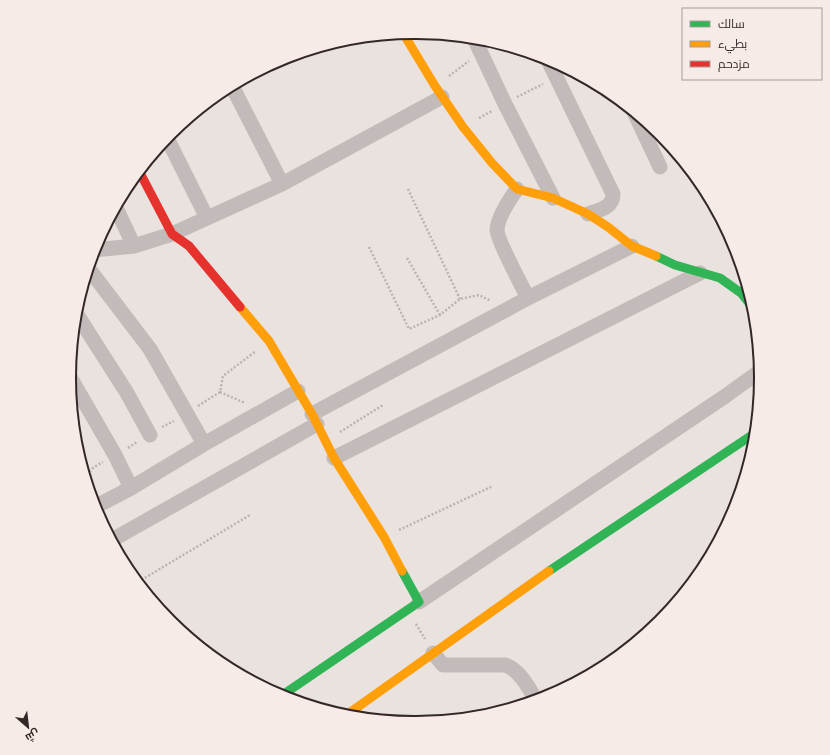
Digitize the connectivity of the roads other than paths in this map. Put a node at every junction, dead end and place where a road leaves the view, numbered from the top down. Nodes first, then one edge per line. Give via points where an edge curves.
1 (407, 39) edge
2 (478, 45) edge
3 (552, 68) edge
4 (235, 91) edge
5 (439, 91) junction
6 (640, 125) edge
7 (170, 144) edge
8 (660, 167) dead end
9 (142, 177) edge
10 (282, 184) junction
11 (517, 189) junction
12 (553, 198) junction
13 (119, 214) edge
14 (588, 214) junction
15 (207, 218) junction
16 (172, 234) junction
17 (134, 246) junction
18 (632, 246) junction
19 (102, 249) edge
20 (700, 273) junction
21 (92, 275) edge
22 (743, 296) edge
23 (528, 298) junction
24 (81, 321) edge
25 (754, 375) edge
26 (76, 388) edge
27 (298, 391) junction
28 (314, 419) junction
29 (150, 435) dead end
30 (748, 438) edge
31 (204, 444) junction
32 (334, 458) junction
33 (131, 488) junction
34 (101, 504) edge
35 (117, 537) edge
36 (414, 606) junction
37 (433, 653) junction
38 (288, 691) edge
39 (533, 694) edge
40 (354, 710) edge

1 - 5 street
2 - 12 street
3 - 14 street via 612,194 613,200 606,208
4 - 10 street
5 - 10 street
5 - 11 street via 463,127
6 - 8 street
7 - 15 street
9 - 16 street
10 - 15 street
11 - 12 street
11 - 23 street via 504,208 497,231 500,243
12 - 14 street
13 - 17 street
14 - 18 street
15 - 16 street
16 - 17 street
16 - 27 street via 189,246 269,341
17 - 19 street
18 - 20 street
18 - 23 street
20 - 22 street via 720,278
20 - 32 street
21 - 31 street via 150,349
23 - 28 street
24 - 29 street via 127,393
25 - 36 street
26 - 33 street
27 - 28 street
27 - 31 street
28 - 32 street
28 - 35 street
30 - 37 street via 547,572
31 - 33 street
32 - 36 street via 384,537
33 - 34 street
36 - 38 street
37 - 39 street via 443,665 505,665 512,668
37 - 40 street

